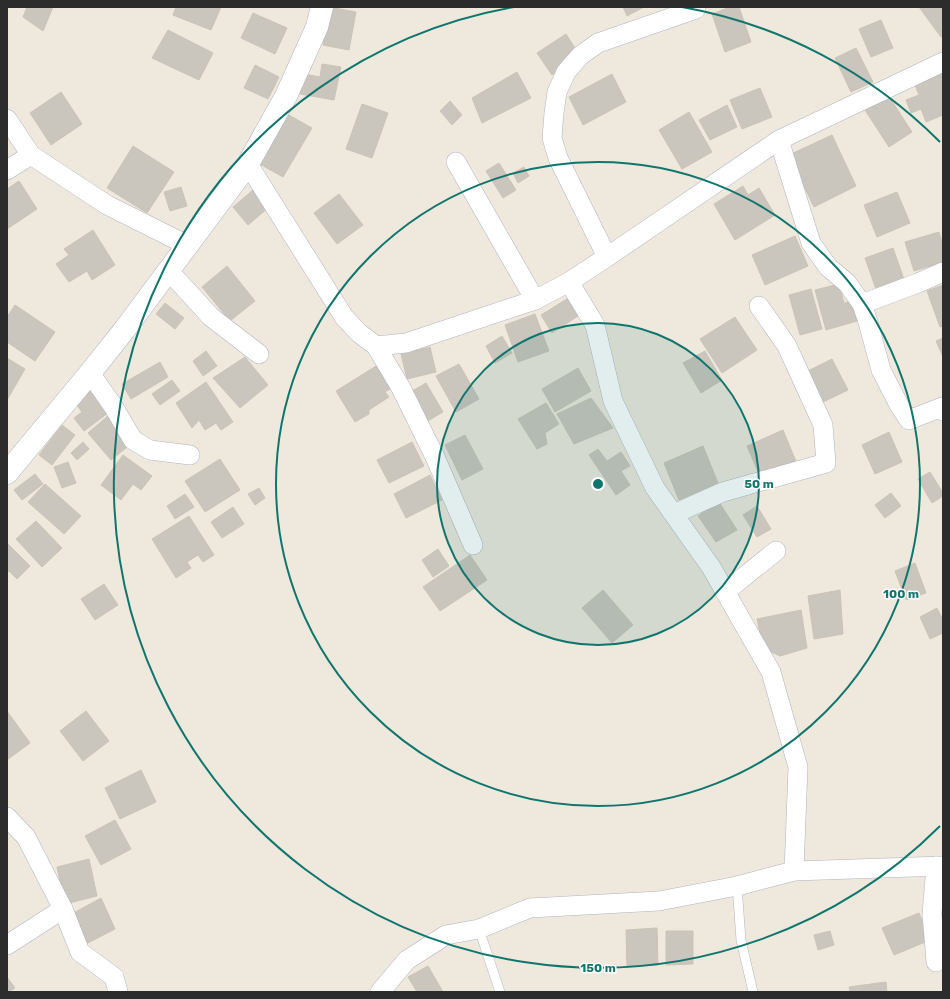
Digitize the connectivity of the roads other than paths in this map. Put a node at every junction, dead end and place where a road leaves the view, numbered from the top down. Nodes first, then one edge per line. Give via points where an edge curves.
1 (322, 7) edge
2 (696, 9) dead end
3 (943, 62) edge
4 (7, 119) edge
5 (780, 140) junction
6 (31, 155) junction
7 (456, 162) dead end
8 (248, 164) junction
9 (7, 170) edge
10 (187, 245) junction
11 (607, 257) junction
12 (168, 270) junction
13 (943, 272) edge
14 (569, 282) junction
15 (535, 300) junction
16 (862, 304) junction
17 (759, 306) dead end
18 (376, 346) junction
19 (259, 354) dead end
20 (90, 373) junction
21 (943, 411) edge
22 (190, 455) dead end
23 (7, 473) edge
24 (674, 514) junction
25 (473, 545) dead end
26 (776, 551) dead end
27 (725, 592) junction
28 (7, 817) edge
29 (939, 866) edge
30 (794, 871) junction
31 (737, 886) junction
32 (63, 909) junction
33 (479, 929) junction
34 (7, 945) edge
35 (936, 962) dead end
36 (118, 992) edge
37 (380, 992) edge
38 (500, 992) edge
39 (753, 992) edge

1 - 8 main road via 317,27 286,96
2 - 11 street via 598,43 581,55 566,72 557,92 552,138 558,158
3 - 5 street
4 - 6 street
5 - 11 street
5 - 16 street via 811,243 828,267 847,283
6 - 9 street
6 - 10 street via 107,205
7 - 15 street
8 - 10 main road
8 - 18 street via 344,317
10 - 12 main road
11 - 14 street
12 - 19 street via 211,317
12 - 20 main road
13 - 16 street
14 - 15 street
14 - 24 street via 594,326 613,401 655,488
15 - 18 street via 406,343
16 - 21 street via 881,370 909,420 942,407
17 - 24 street via 787,346 823,425 826,463 723,492
18 - 25 street via 425,436
20 - 22 street via 133,440 150,450
20 - 23 main road
24 - 27 street
26 - 27 street
27 - 30 street via 771,672 798,767
28 - 32 street via 26,837
29 - 30 street
29 - 35 street via 932,914
30 - 31 street
31 - 33 street via 659,900 530,908
31 - 39 lane via 741,940
32 - 34 street
32 - 36 street via 80,952 114,977
33 - 37 street via 446,935 407,960
33 - 38 lane

